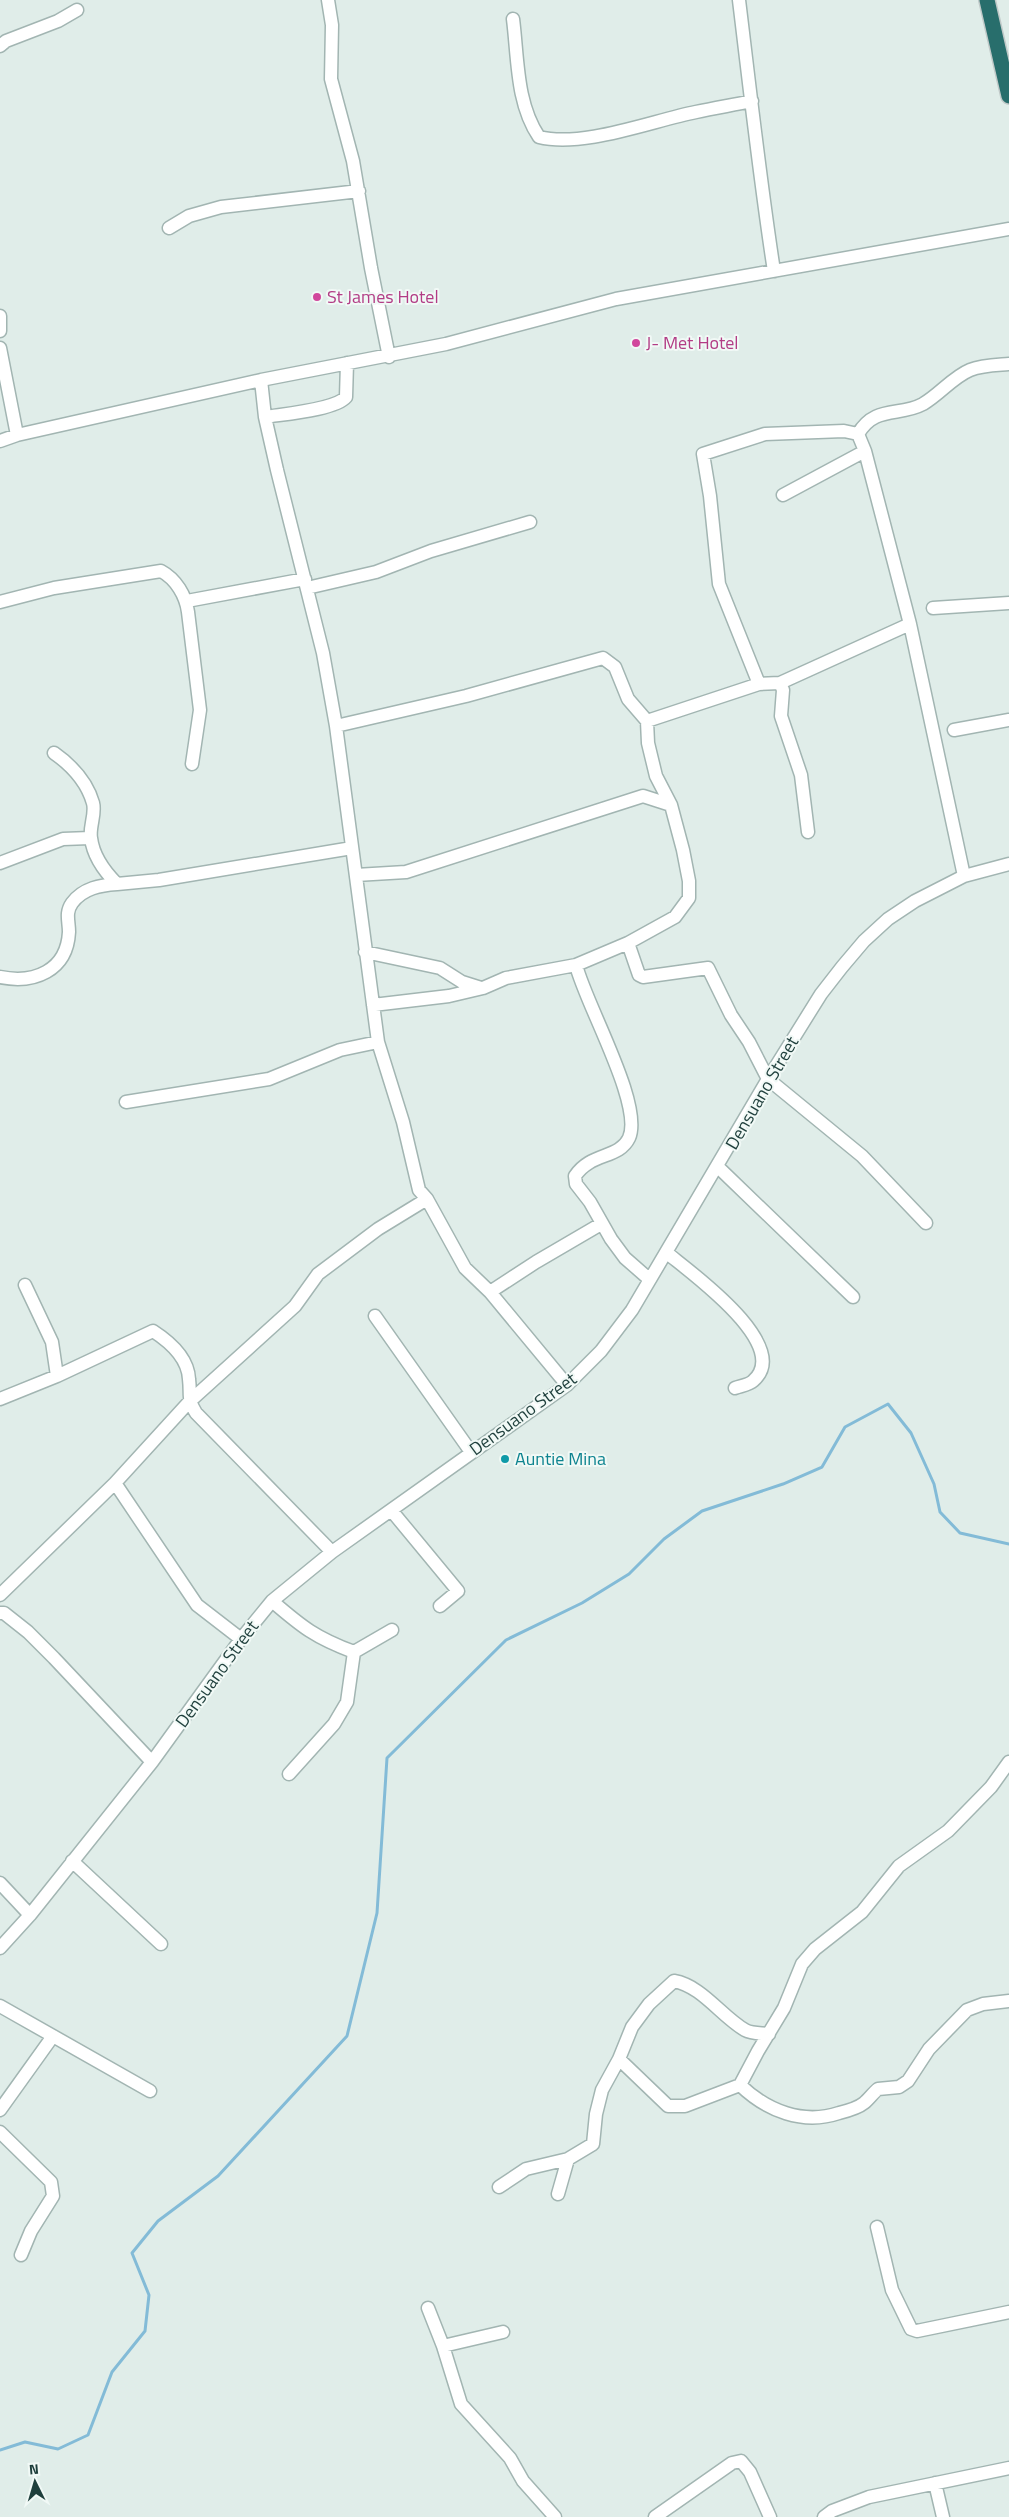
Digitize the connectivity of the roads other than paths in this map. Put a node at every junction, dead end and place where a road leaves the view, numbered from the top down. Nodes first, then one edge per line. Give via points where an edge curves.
1 (328, 0) edge
2 (740, 0) edge
3 (987, 0) edge
4 (76, 10) dead end
5 (513, 19) dead end
6 (0, 46) edge
7 (1009, 96) edge
8 (752, 101) junction
9 (359, 191) junction
10 (170, 228) dead end
11 (1009, 229) edge
12 (774, 271) junction
13 (0, 316) edge
14 (0, 331) edge
15 (0, 348) edge
16 (389, 357) junction
17 (347, 363) junction
18 (1009, 364) edge
19 (261, 380) junction
20 (265, 417) junction
21 (858, 434) junction
22 (17, 435) junction
23 (0, 441) edge
24 (865, 451) junction
25 (783, 495) dead end
26 (530, 522) dead end
27 (306, 583) junction
28 (187, 601) junction
29 (0, 602) edge
30 (1009, 603) edge
31 (934, 608) dead end
32 (910, 624) junction
33 (780, 683) junction
34 (759, 684) junction
35 (1009, 720) edge
36 (647, 721) junction
37 (336, 726) junction
38 (954, 730) dead end
39 (54, 753) dead end
40 (192, 764) dead end
41 (656, 776) junction
42 (643, 796) junction
43 (671, 805) junction
44 (808, 832) dead end
45 (90, 838) junction
46 (352, 848) junction
47 (0, 863) edge
48 (1009, 864) edge
49 (356, 875) junction
50 (964, 876) junction
51 (117, 884) junction
52 (628, 942) junction
53 (365, 952) junction
54 (576, 965) junction
55 (0, 978) edge
56 (483, 988) junction
57 (373, 1006) junction
58 (378, 1042) junction
59 (768, 1078) junction
60 (126, 1102) dead end
61 (718, 1167) junction
62 (426, 1199) junction
63 (926, 1222) dead end
64 (601, 1224) junction
65 (667, 1253) junction
66 (649, 1279) junction
67 (25, 1285) dead end
68 (490, 1292) junction
69 (853, 1297) dead end
70 (375, 1316) dead end
71 (58, 1376) junction
72 (567, 1385) junction
73 (735, 1388) dead end
74 (0, 1399) edge
75 (189, 1402) junction
76 (471, 1452) junction
77 (115, 1483) junction
78 (391, 1510) junction
79 (332, 1552) junction
80 (0, 1596) edge
81 (272, 1600) junction
82 (440, 1606) dead end
83 (0, 1613) edge
84 (392, 1630) dead end
85 (241, 1639) junction
86 (354, 1652) junction
87 (152, 1762) junction
88 (1009, 1762) edge
89 (289, 1774) dead end
90 (72, 1860) junction
91 (0, 1883) edge
92 (30, 1914) junction
93 (161, 1944) dead end
94 (0, 1948) edge
95 (1009, 2001) edge
96 (0, 2006) edge
97 (769, 2034) junction
98 (53, 2036) junction
99 (619, 2059) junction
100 (740, 2085) junction
101 (150, 2091) dead end
102 (0, 2110) edge
103 (0, 2132) edge
104 (568, 2159) junction
105 (499, 2187) dead end
106 (558, 2194) dead end
107 (877, 2227) dead end
108 (21, 2255) dead end
109 (428, 2308) dead end
110 (1009, 2312) edge
111 (503, 2332) dead end
112 (443, 2346) junction
113 (1009, 2468) edge
114 (936, 2483) junction
115 (555, 2517) edge
116 (655, 2517) edge
117 (770, 2517) edge
118 (824, 2517) edge
119 (943, 2517) edge

1 - 9 street via 332,25 331,78
2 - 8 street
3 - 7 highway
4 - 6 street
5 - 8 street via 528,121 539,137 555,141 588,137
8 - 12 street via 757,161
9 - 10 street via 221,207 189,216
9 - 16 street
11 - 12 street
12 - 16 street via 616,299
13 - 14 street
15 - 22 street
16 - 17 street
17 - 19 street
17 - 20 street via 346,397 343,400
18 - 21 street via 970,370 914,408 876,415
19 - 20 street
19 - 22 street
20 - 27 street
21 - 24 street
21 - 34 street via 844,431 765,434 702,454 719,584
22 - 23 street
24 - 25 street
24 - 32 street
26 - 27 street via 431,551 376,572
27 - 28 street
27 - 37 street
28 - 29 street via 173,580 161,572 54,588
28 - 40 street via 200,710
30 - 31 street
32 - 33 street
32 - 50 street
33 - 34 street
33 - 44 street via 781,716 802,775
34 - 36 street
35 - 38 street
36 - 37 street via 628,699 615,667 603,658 466,696
36 - 41 street via 648,743
37 - 46 street
39 - 45 street via 78,773 93,804
41 - 42 street
41 - 43 street
42 - 43 street
42 - 49 street via 406,872
43 - 52 street via 683,850 689,898 675,917
45 - 47 street via 63,839
45 - 51 street via 104,872
46 - 49 street
46 - 51 street
48 - 50 street, Densuano Street
49 - 53 street
50 - 59 street, Densuano Street via 915,901 864,940 821,994
51 - 55 street via 95,886 73,902 66,917 69,932 63,957 48,973 16,980
52 - 54 street
52 - 59 street via 639,975 643,977 708,968
53 - 56 street via 440,968 462,982
53 - 57 street
54 - 56 street via 506,978
54 - 64 street via 581,984 607,1041 632,1123 629,1138 617,1151 592,1159 575,1176 576,1184
56 - 57 street
57 - 58 street
58 - 60 street via 340,1050 269,1079
58 - 62 street via 403,1122 419,1190
59 - 61 street, Densuano Street
59 - 63 street via 862,1156
61 - 65 street, Densuano Street
61 - 69 street
62 - 68 street via 465,1268
62 - 75 street via 378,1229 318,1274 295,1306
64 - 66 street via 626,1258
64 - 68 street
65 - 66 street, Densuano Street
65 - 73 street via 738,1315 754,1334 761,1351 761,1368 753,1381
66 - 72 street, Densuano Street via 632,1310 601,1351
67 - 71 street via 52,1342
68 - 72 street
70 - 76 street
71 - 74 street
71 - 75 street via 154,1331 184,1359 190,1378
72 - 76 street, Densuano Street
75 - 77 street
75 - 79 street via 243,1464
76 - 78 street, Densuano Street
77 - 80 street
77 - 85 street via 197,1605
78 - 79 street, Densuano Street
78 - 82 street via 458,1591
79 - 81 street, Densuano Street
81 - 85 street, Densuano Street
81 - 86 street via 304,1629 324,1641
83 - 87 street via 28,1632
84 - 86 street
85 - 87 street, Densuano Street
86 - 89 street via 347,1702 334,1724
87 - 90 street, Densuano Street
88 - 97 street via 991,1787 948,1831 900,1866 862,1912 815,1949 802,1964
90 - 92 street, Densuano Street
90 - 93 street
91 - 92 street
92 - 94 street, Densuano Street
95 - 100 street via 983,2004 967,2010 929,2049 908,2081 899,2087 878,2089 864,2104 849,2111 830,2116 791,2116 754,2097
96 - 98 street
97 - 99 street via 746,2031 699,1994 674,1981 649,2004 632,2027
97 - 100 street
98 - 101 street
98 - 102 street
99 - 100 street via 668,2106 685,2106
99 - 104 street via 602,2090 593,2144
103 - 108 street via 51,2182 53,2196 30,2231
104 - 105 street via 526,2169
104 - 106 street
107 - 110 street via 892,2290 911,2329 918,2331
109 - 112 street
111 - 112 street
112 - 115 street via 461,2404 510,2458 523,2481
113 - 114 street
114 - 118 street via 869,2497
114 - 119 street
116 - 117 street via 732,2463 741,2461 750,2472

